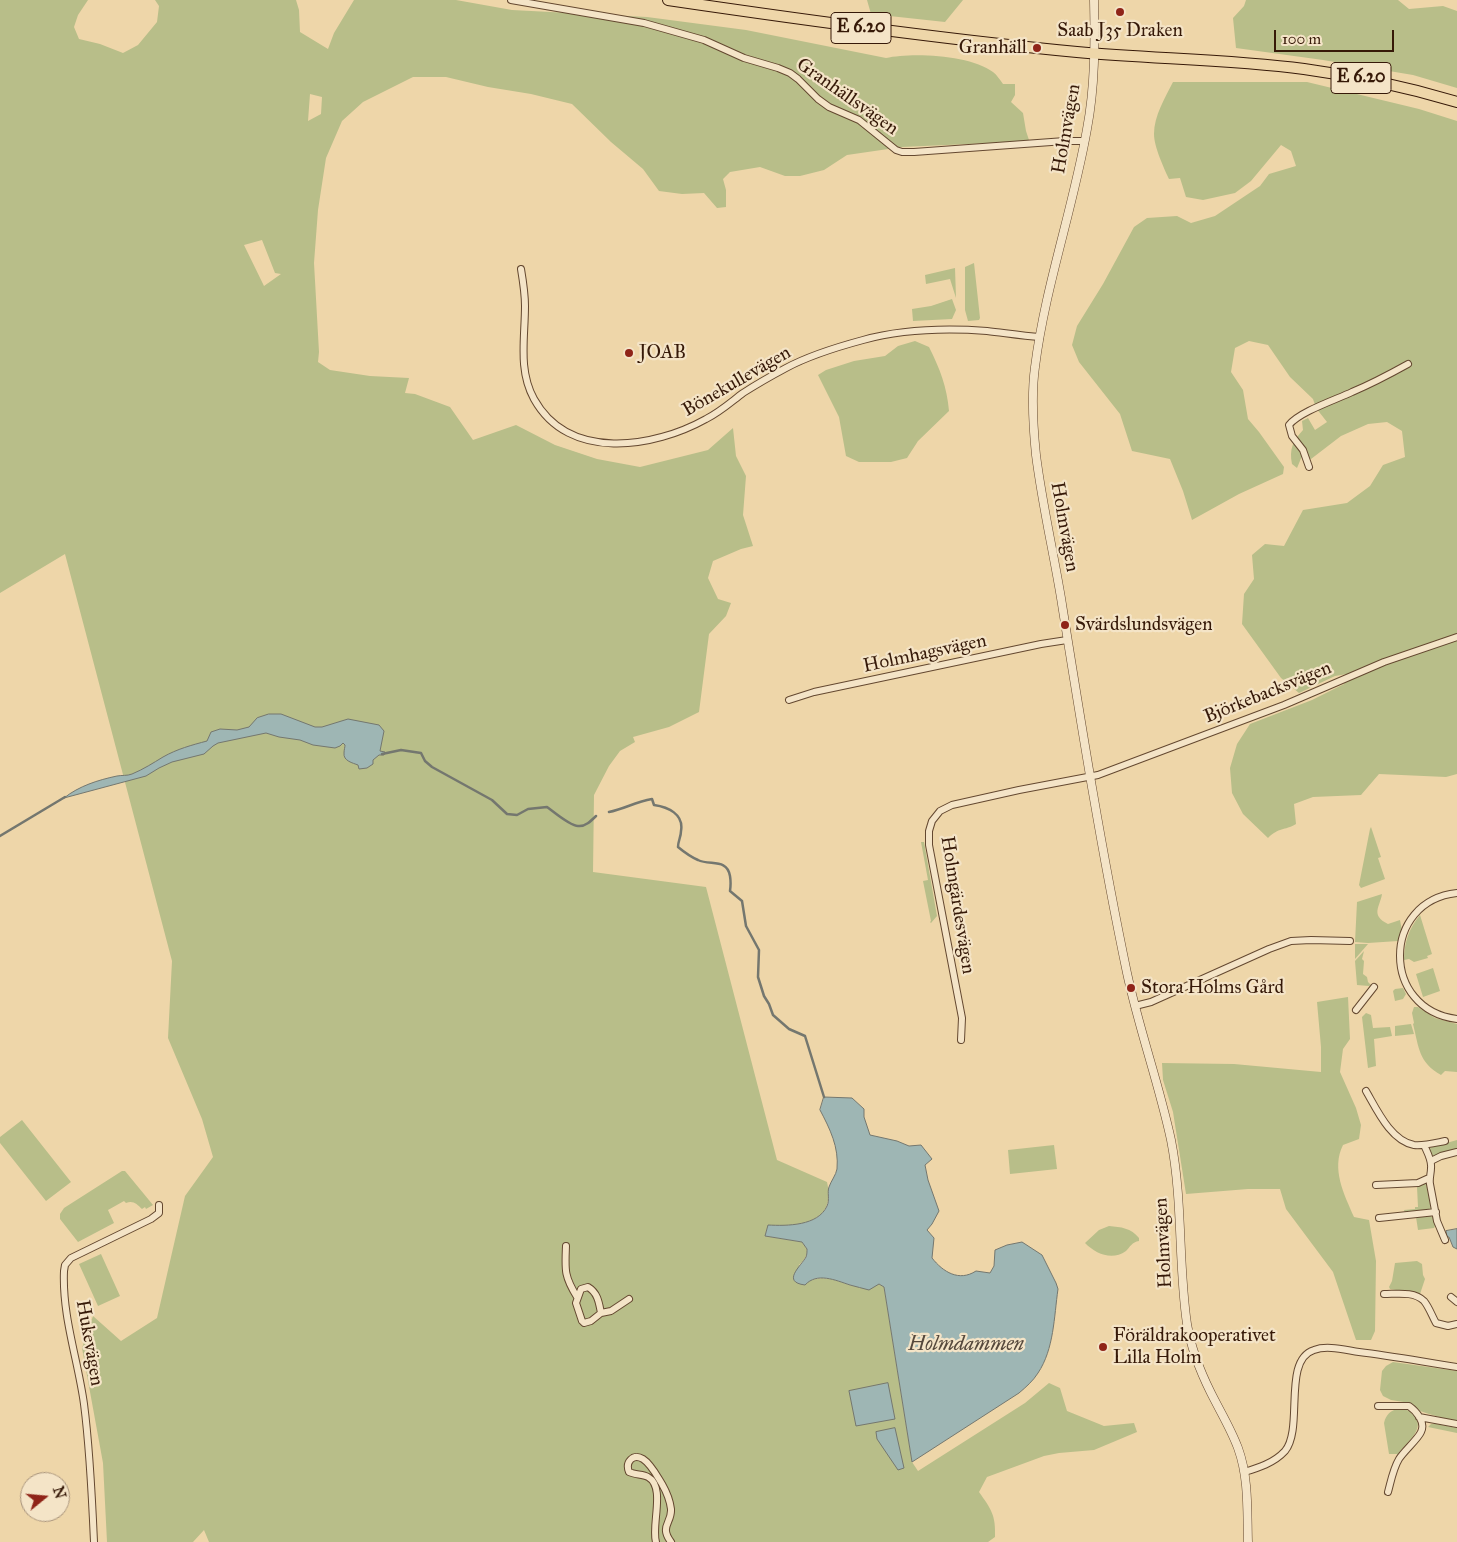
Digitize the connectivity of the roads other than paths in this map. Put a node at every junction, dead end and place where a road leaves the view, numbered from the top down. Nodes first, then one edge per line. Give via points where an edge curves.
1 (511, 0) edge
2 (668, 0) edge
3 (1094, 0) edge
4 (1094, 54) junction
5 (1457, 102) edge
6 (1085, 141) junction
7 (521, 269) dead end
8 (1040, 337) junction
9 (1408, 364) dead end
10 (1309, 467) dead end
11 (1457, 637) edge
12 (1067, 640) junction
13 (789, 700) dead end
14 (1089, 776) junction
15 (1457, 893) edge
16 (1350, 941) dead end
17 (1374, 987) dead end
18 (1135, 1006) junction
19 (1356, 1010) dead end
20 (1457, 1020) edge
21 (961, 1040) dead end
22 (1366, 1091) dead end
23 (1445, 1141) dead end
24 (1424, 1145) junction
25 (1457, 1152) edge
26 (1431, 1161) junction
27 (1429, 1178) junction
28 (1376, 1185) dead end
29 (159, 1205) dead end
30 (1436, 1212) junction
31 (1380, 1218) dead end
32 (1445, 1240) dead end
33 (566, 1246) dead end
34 (1384, 1294) dead end
35 (1450, 1296) dead end
36 (577, 1297) junction
37 (629, 1299) dead end
38 (1457, 1302) edge
39 (601, 1314) junction
40 (1457, 1324) edge
41 (1457, 1367) edge
42 (1378, 1406) dead end
43 (1419, 1417) junction
44 (1457, 1424) edge
45 (1244, 1472) junction
46 (1388, 1492) dead end
47 (94, 1542) edge
48 (656, 1542) edge
49 (671, 1542) edge
50 (1248, 1542) edge

1 - 6 street, Granhällsvägen via 644,23 704,40 744,58 778,68 798,79 828,107 859,120 902,152
2 - 4 highway, E 6.20 via 910,34
3 - 4 street, Holmvägen
4 - 5 highway, E 6.20 via 1303,69 1392,84
4 - 6 street, Holmvägen
6 - 8 street, Holmvägen
7 - 8 street, Bönekullevägen via 525,307 525,376 533,397 544,414 563,429 597,442 648,441 680,432 708,418 789,366 866,339 941,330
8 - 12 street, Holmvägen via 1033,396 1035,447
9 - 10 street via 1291,422 1290,432 1303,450
11 - 14 street, Björkebacksvägen
12 - 13 street, Holmhagsvägen via 814,692
12 - 14 street, Holmvägen
14 - 18 street, Holmvägen
14 - 21 street, Holmgärdesvägen via 959,803 940,811 932,821 930,855 962,1018
15 - 20 street via 1436,898 1413,916 1404,933 1399,959 1406,985 1417,1000 1432,1012
16 - 18 street via 1292,942
17 - 19 street
18 - 45 street, Holmvägen via 1160,1092 1172,1148 1190,1340 1205,1380 1235,1439
22 - 24 street via 1393,1134 1414,1145
23 - 24 street
24 - 26 street
25 - 26 street
26 - 27 street
27 - 28 street via 1418,1182
27 - 30 street
29 - 47 street, Hukevägen via 159,1213 150,1219 71,1258 64,1271 67,1313 86,1419
30 - 31 street
30 - 32 street
33 - 36 street via 565,1272
34 - 40 street via 1414,1296 1425,1302 1436,1323
35 - 38 street
36 - 39 street via 576,1303 584,1323
36 - 39 street via 581,1289 588,1287 594,1291
37 - 39 street
41 - 45 street via 1380,1354 1324,1348 1313,1350 1305,1355 1298,1368 1289,1444 1270,1462
42 - 43 street via 1409,1406
43 - 44 street
43 - 46 street via 1422,1432 1399,1459
45 - 50 street, Holmvägen
48 - 49 street via 656,1491 653,1480 629,1472 628,1463 634,1457 646,1461 665,1492 671,1510 666,1528

